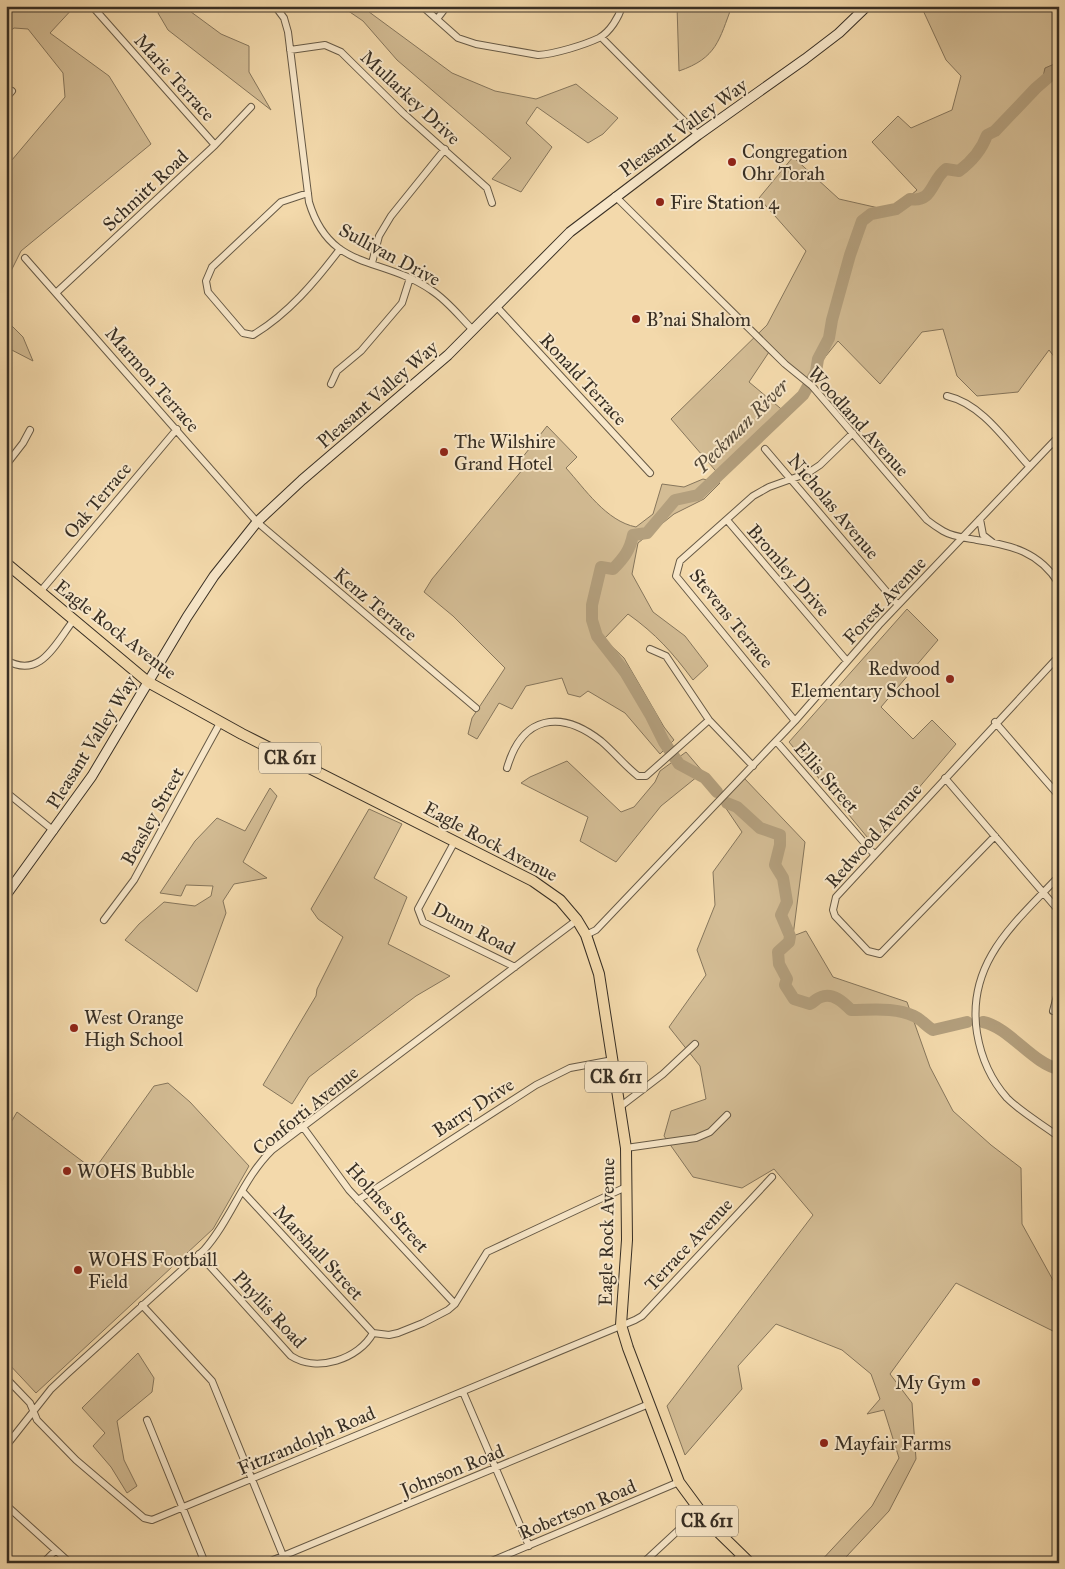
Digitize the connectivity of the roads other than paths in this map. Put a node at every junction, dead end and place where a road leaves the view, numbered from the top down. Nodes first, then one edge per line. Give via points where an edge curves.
1 (92, 6) edge
2 (275, 6) edge
3 (422, 6) edge
4 (447, 6) edge
5 (622, 6) edge
6 (867, 6) edge
7 (437, 19) junction
8 (600, 37) junction
9 (290, 50) junction
10 (12, 91) dead end
11 (6, 98) edge
12 (251, 107) dead end
13 (698, 135) junction
14 (215, 145) junction
15 (445, 149) junction
16 (308, 193) junction
17 (615, 196) junction
18 (492, 203) dead end
19 (340, 249) junction
20 (25, 258) dead end
21 (372, 264) junction
22 (410, 278) junction
23 (57, 292) junction
24 (496, 306) junction
25 (473, 330) junction
26 (331, 384) dead end
27 (948, 396) dead end
28 (177, 429) junction
29 (30, 430) dead end
30 (853, 433) junction
31 (1059, 436) edge
32 (1053, 442) junction
33 (765, 449) dead end
34 (1059, 449) edge
35 (6, 465) edge
36 (1030, 466) junction
37 (650, 473) dead end
38 (791, 479) junction
39 (726, 520) junction
40 (980, 520) junction
41 (257, 522) junction
42 (963, 538) junction
43 (993, 543) junction
44 (6, 563) edge
45 (1059, 584) edge
46 (40, 592) junction
47 (898, 605) junction
48 (73, 620) junction
49 (650, 649) dead end
50 (1059, 656) edge
51 (6, 660) edge
52 (847, 661) junction
53 (148, 682) junction
54 (476, 708) dead end
55 (709, 720) junction
56 (795, 721) junction
57 (220, 722) junction
58 (995, 722) junction
59 (776, 741) junction
60 (753, 766) junction
61 (507, 768) dead end
62 (945, 778) junction
63 (6, 792) edge
64 (1059, 796) edge
65 (54, 831) junction
66 (995, 836) junction
67 (455, 841) junction
68 (874, 854) junction
69 (1059, 876) edge
70 (1043, 893) junction
71 (6, 895) edge
72 (1059, 911) edge
73 (104, 920) dead end
74 (577, 920) junction
75 (586, 935) junction
76 (515, 967) junction
77 (1059, 988) edge
78 (1053, 1011) dead end
79 (695, 1044) dead end
80 (613, 1060) junction
81 (621, 1106) junction
82 (727, 1115) dead end
83 (303, 1127) junction
84 (1059, 1137) edge
85 (626, 1148) junction
86 (772, 1177) dead end
87 (626, 1187) junction
88 (243, 1192) junction
89 (358, 1200) junction
90 (199, 1254) junction
91 (456, 1304) junction
92 (142, 1305) junction
93 (621, 1326) junction
94 (373, 1333) junction
95 (6, 1378) edge
96 (463, 1392) junction
97 (649, 1404) junction
98 (34, 1413) junction
99 (147, 1420) dead end
100 (6, 1446) edge
101 (496, 1468) junction
102 (252, 1478) junction
103 (679, 1482) junction
104 (6, 1505) edge
105 (182, 1507) junction
106 (699, 1511) junction
107 (529, 1546) junction
108 (55, 1551) junction
109 (741, 1555) junction
110 (283, 1556) junction
111 (44, 1563) edge
112 (70, 1563) edge
113 (205, 1563) edge
114 (266, 1563) edge
115 (286, 1563) edge
116 (487, 1563) edge
117 (644, 1563) edge
118 (732, 1563) edge
119 (750, 1563) edge

1 - 14 street, Marie Terrace
2 - 9 street via 284,18
3 - 7 street
4 - 7 street
5 - 8 street via 611,28
6 - 13 main road, Pleasant Valley Way via 839,33
7 - 8 street via 458,38 538,55
8 - 13 street
9 - 15 street, Mullarkey Drive via 325,45 333,47
9 - 16 street, Sullivan Drive
10 - 11 street
12 - 14 street, Schmitt Road
13 - 17 main road, Pleasant Valley Way
14 - 23 street, Schmitt Road
15 - 18 street, Mullarkey Drive via 487,188
15 - 21 street via 391,216 379,236
16 - 19 street, Sullivan Drive via 319,228
16 - 19 street via 280,202 212,267 206,281 208,292 243,333 253,335 312,285
17 - 24 main road, Pleasant Valley Way via 556,244
17 - 30 street, Woodland Avenue via 784,364 810,384
19 - 21 street, Sullivan Drive
20 - 23 street, Marmon Terrace
21 - 22 street, Sullivan Drive
22 - 25 street, Sullivan Drive via 432,290
22 - 26 street via 402,303 361,352 337,371
23 - 28 street, Marmon Terrace
24 - 25 main road, Pleasant Valley Way
24 - 37 street, Ronald Terrace
25 - 41 main road, Pleasant Valley Way
27 - 36 street via 962,400 982,415
28 - 41 street, Marmon Terrace
28 - 46 street, Oak Terrace
29 - 35 street
30 - 38 street, Stevens Terrace via 820,465
30 - 42 street, Woodland Avenue via 927,520 944,532
31 - 32 street, Forest Avenue
32 - 34 street
32 - 36 street, Forest Avenue
33 - 38 street, Nicholas Avenue
36 - 40 street, Forest Avenue
38 - 39 street, Stevens Terrace via 753,496
38 - 47 street, Nicholas Avenue
39 - 52 street, Bromley Drive
39 - 56 street, Stevens Terrace via 680,561 676,576
40 - 42 street, Forest Avenue
40 - 43 street via 983,535
41 - 53 main road, Pleasant Valley Way via 214,576
41 - 54 street, Kenz Terrace
42 - 43 street, Woodland Avenue
42 - 47 street, Forest Avenue
43 - 45 street, Woodland Avenue via 1017,548 1034,557
44 - 46 main road, Eagle Rock Avenue / CR 611
46 - 48 main road, Eagle Rock Avenue / CR 611
47 - 52 street, Forest Avenue
48 - 51 street via 40,662 29,667
48 - 53 main road, Eagle Rock Avenue / CR 611
49 - 55 street via 666,656
50 - 58 street, Redwood Avenue
52 - 56 street, Forest Avenue
53 - 57 main road, Eagle Rock Avenue / CR 611
53 - 65 main road, Pleasant Valley Way via 92,776
55 - 60 street
55 - 61 street via 649,774 638,776 589,733 564,721 551,720 530,728 520,738
56 - 59 street, Forest Avenue
57 - 67 main road, Eagle Rock Avenue / CR 611
57 - 73 street, Beasley Street via 134,880
58 - 62 street, Redwood Avenue
58 - 64 street
59 - 60 street, Forest Avenue
59 - 68 street, Ellis Street
60 - 75 street, Forest Avenue via 596,930
62 - 66 street
62 - 68 street, Redwood Avenue
63 - 65 street
65 - 71 main road, Pleasant Valley Way
66 - 68 street, Redwood Avenue via 880,954 868,951 832,910 836,897
66 - 70 street
67 - 74 main road, Eagle Rock Avenue / CR 611 via 543,886
67 - 76 street, Dunn Road via 418,908 419,916 423,922
69 - 70 street
70 - 72 street
70 - 84 street via 1003,937 986,962 975,1016 978,1042 999,1088 1019,1108
74 - 75 main road, Eagle Rock Avenue / CR 611
74 - 76 street, Conforti Avenue
75 - 80 main road, Eagle Rock Avenue / CR 611 via 599,974
76 - 83 street, Conforti Avenue
77 - 78 street
79 - 81 street
80 - 81 main road, Eagle Rock Avenue / CR 611
80 - 89 street, Barry Drive via 570,1068 536,1085
81 - 85 main road, Eagle Rock Avenue / CR 611
82 - 85 street via 710,1132 696,1138
83 - 88 street, Conforti Avenue via 260,1162
83 - 89 street, Holmes Street
85 - 87 main road, Eagle Rock Avenue / CR 611
86 - 93 street, Terrace Avenue via 642,1316
87 - 91 street via 487,1252
87 - 93 main road, Eagle Rock Avenue / CR 611 via 627,1240
88 - 90 street, Conforti Avenue via 218,1234
88 - 94 street, Marshall Street
89 - 91 street, Holmes Street
90 - 92 street, Conforti Avenue
90 - 94 street, Phyllis Road via 299,1361 322,1363 344,1358 363,1347
91 - 94 street via 423,1324 389,1335
92 - 98 street, Conforti Avenue via 51,1389
92 - 102 street via 212,1381
93 - 96 street, Fitzrandolph Road
93 - 97 main road, Eagle Rock Avenue / CR 611
95 - 98 street, Fitzrandolph Road via 30,1403
96 - 101 street
96 - 102 street, Fitzrandolph Road
97 - 101 street, Johnson Road
97 - 103 main road, Eagle Rock Avenue / CR 611
98 - 100 street, Conforti Avenue
98 - 105 street, Fitzrandolph Road via 36,1420 76,1460 144,1518 152,1520
99 - 105 street
101 - 107 street
101 - 110 street, Johnson Road
102 - 105 street, Fitzrandolph Road
102 - 110 street
103 - 106 main road, Eagle Rock Avenue / CR 611
103 - 107 street, Robertson Road
104 - 108 street
105 - 113 street
106 - 109 main road, Eagle Rock Avenue / CR 611
106 - 117 street
107 - 116 street, Robertson Road
108 - 111 street
108 - 112 street
109 - 118 street
109 - 119 main road, Eagle Rock Avenue / CR 611
110 - 114 street, Johnson Road
110 - 115 street

